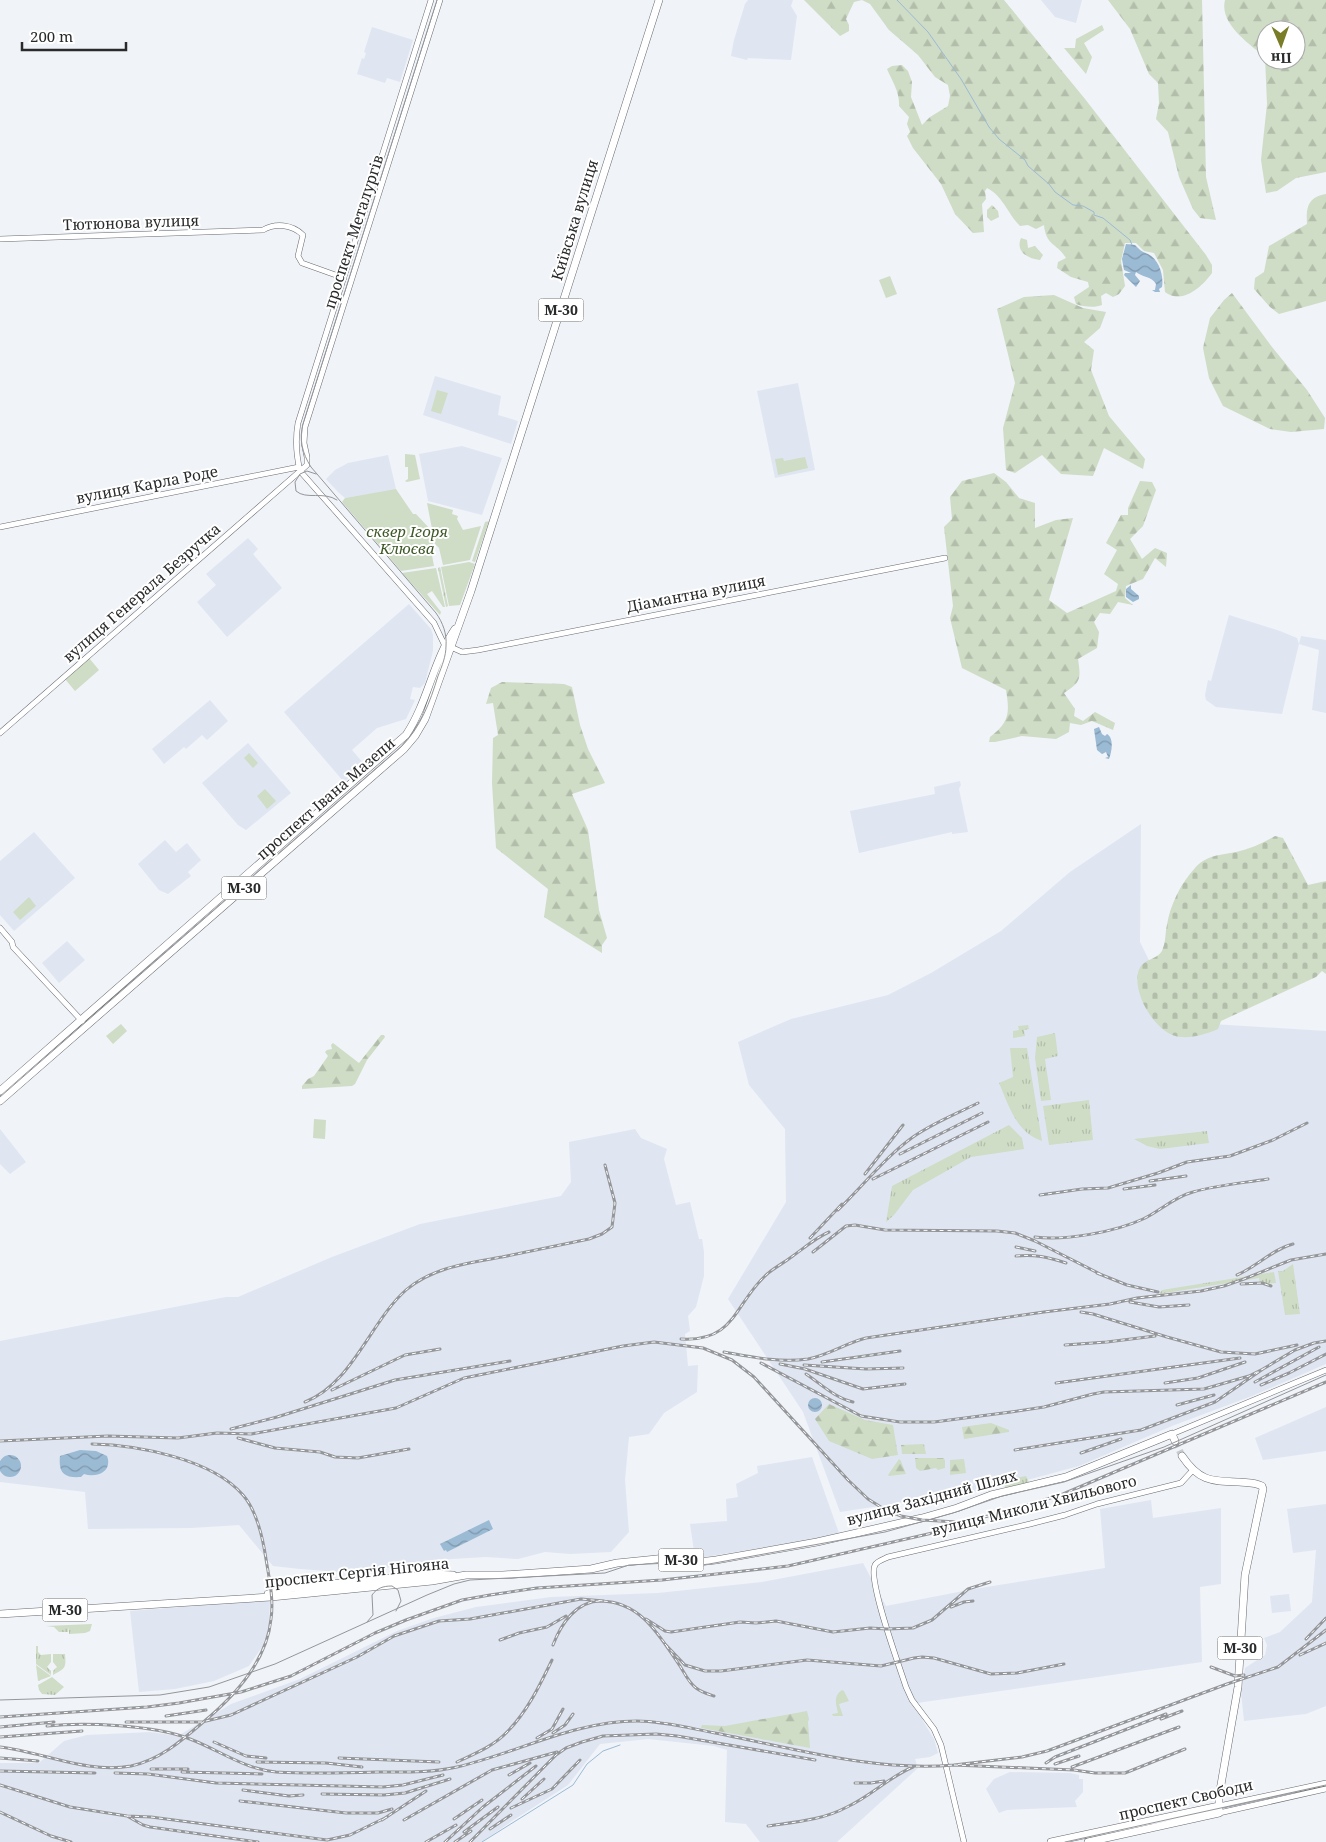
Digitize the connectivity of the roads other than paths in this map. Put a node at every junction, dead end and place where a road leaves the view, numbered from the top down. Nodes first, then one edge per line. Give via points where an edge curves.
1 (431, 0) edge
2 (440, 0) edge
3 (659, 0) edge
4 (0, 239) edge
5 (344, 278) junction
6 (300, 469) junction
7 (0, 527) edge
8 (945, 558) dead end
9 (448, 646) junction
10 (0, 733) edge
11 (0, 928) edge
12 (84, 1023) junction
13 (0, 1091) edge
14 (0, 1101) edge
15 (1326, 1370) edge
16 (1173, 1438) joint
17 (1182, 1456) tunnel mouth
18 (1192, 1471) junction
19 (463, 1575) joint
20 (0, 1614) edge
21 (1326, 1783) edge
22 (1326, 1789) edge
23 (1219, 1810) junction
24 (964, 1842) edge
25 (1051, 1842) edge
26 (1088, 1842) edge

1 - 5 street, проспект Металургів
2 - 6 street, проспект Металургів via 305,426 308,462
3 - 9 highway, Київська вулиця / М-30 via 492,528 461,620
4 - 5 street, Тютюнова вулиця via 263,230 276,225 296,229 303,235 298,256 302,263
5 - 6 street, проспект Металургів via 298,424 296,451
6 - 7 street, вулиця Карла Роде
6 - 9 street via 434,623
6 - 10 street, вулиця Генерала Безручка
8 - 9 street, Діамантна вулиця via 478,650 462,652
9 - 12 highway, проспект Івана Мазепи / М-30 via 425,719 404,749
11 - 12 street via 13,947
12 - 13 highway, проспект Івана Мазепи / М-30
12 - 14 highway, проспект Івана Мазепи / М-30
15 - 16 street, вулиця Західний Шлях
16 - 19 highway, вулиця Західний Шлях / М-30 via 1066,1477 991,1495 922,1518 817,1542 699,1562 666,1558 591,1569
17 - 18 highway
18 - 23 highway, М-30 via 1210,1480 1254,1483 1263,1489 1245,1575 1238,1687
18 - 24 street, вулиця Миколи Хвильового via 1181,1483 1030,1524 928,1547 879,1561 875,1565 873,1577 886,1625 912,1700 934,1728 941,1745
19 - 20 highway, проспект Сергія Нігояна / М-30 via 433,1574 304,1587 256,1597
21 - 23 street, проспект Свободи
22 - 23 street, проспект Свободи
23 - 25 highway, проспект Свободи
23 - 26 highway, проспект Свободи

